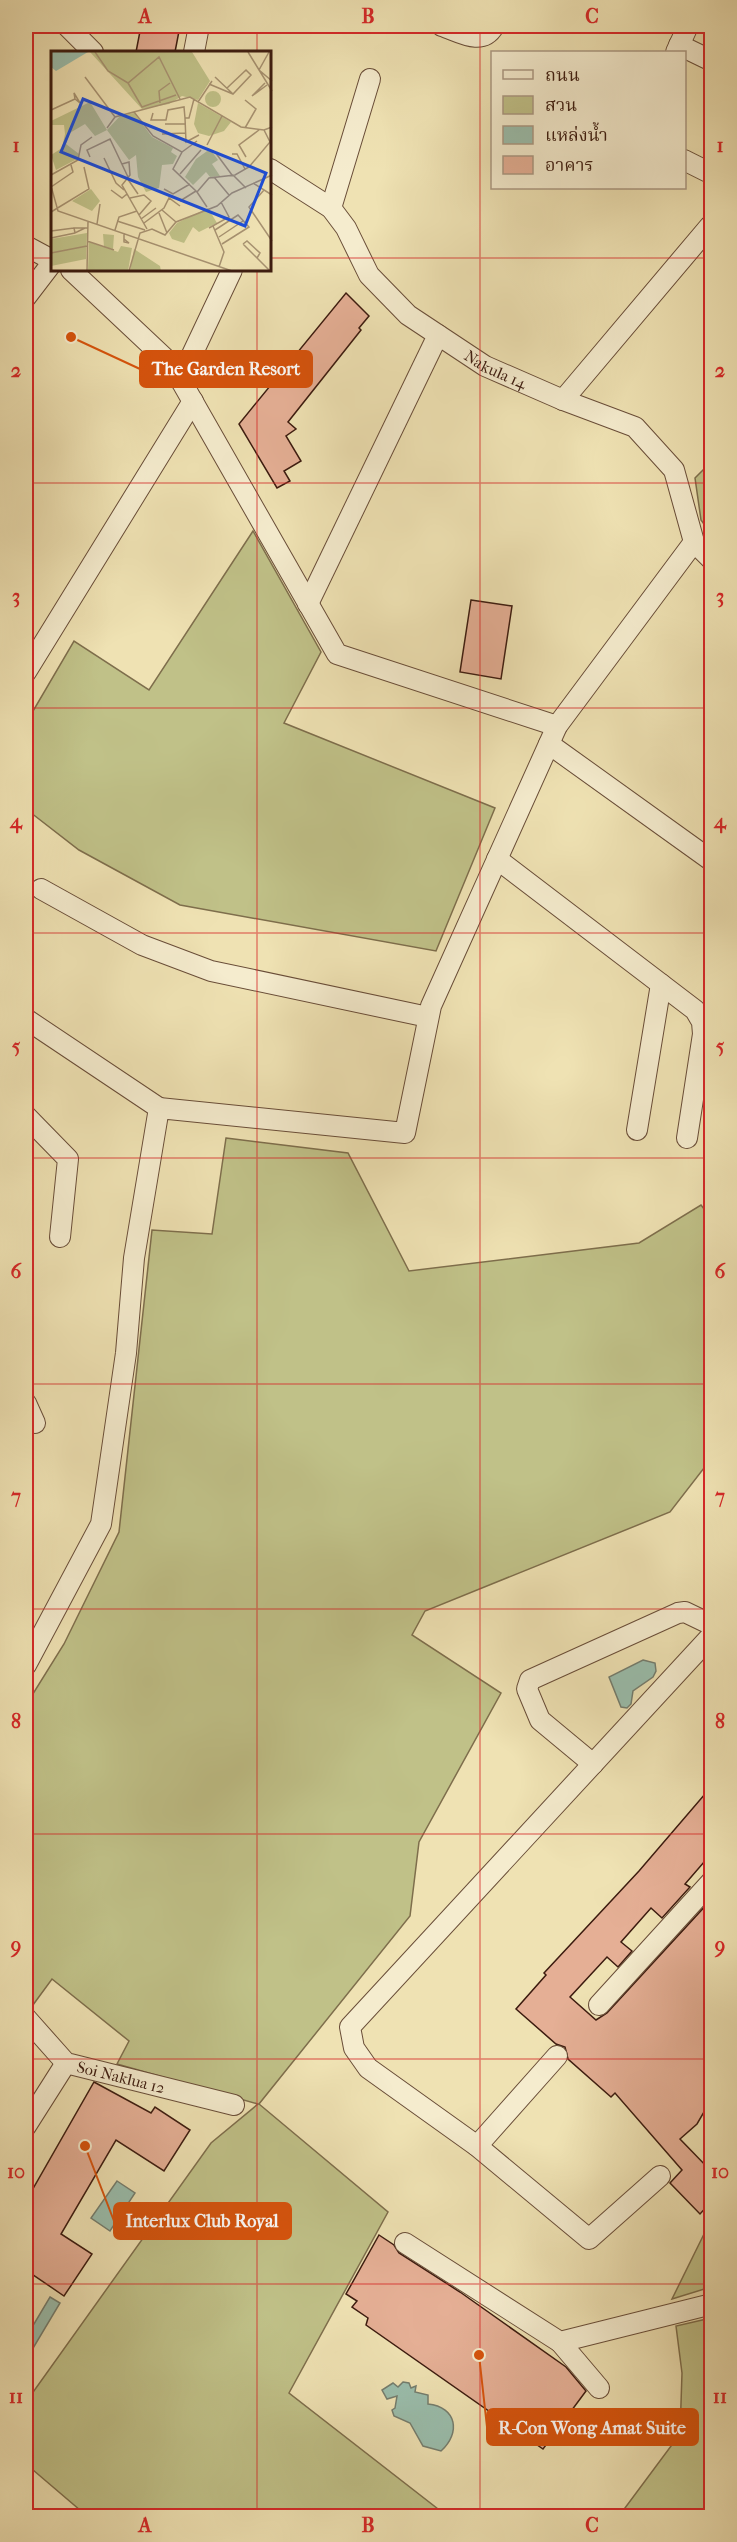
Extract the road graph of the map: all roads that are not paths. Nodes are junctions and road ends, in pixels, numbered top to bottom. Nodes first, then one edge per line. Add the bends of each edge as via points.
1 (67, 26) edge
2 (199, 26) edge
3 (442, 26) edge
4 (494, 26) edge
5 (688, 26) edge
6 (678, 49) edge
7 (92, 51) edge
8 (194, 51) edge
9 (686, 52) edge
10 (711, 61) edge
11 (369, 79) dead end
12 (686, 161) edge
13 (711, 174) edge
14 (272, 178) edge
15 (331, 208) junction
16 (711, 228) edge
17 (26, 246) edge
18 (51, 260) edge
19 (51, 262) edge
20 (73, 272) edge
21 (231, 272) edge
22 (26, 297) edge
23 (438, 335) junction
24 (180, 380) junction
25 (563, 400) junction
26 (192, 401) junction
27 (694, 542) junction
28 (711, 560) edge
29 (308, 604) junction
30 (26, 672) edge
31 (553, 735) junction
32 (497, 860) junction
33 (711, 861) edge
34 (41, 889) dead end
35 (661, 984) junction
36 (428, 1017) junction
37 (26, 1019) edge
38 (159, 1108) junction
39 (26, 1116) edge
40 (637, 1130) dead end
41 (687, 1138) dead end
42 (60, 1237) dead end
43 (26, 1403) edge
44 (35, 1423) dead end
45 (711, 1625) edge
46 (711, 1635) edge
47 (26, 1665) edge
48 (593, 1764) junction
49 (711, 1881) edge
50 (599, 2005) dead end
51 (26, 2018) edge
52 (557, 2056) dead end
53 (66, 2062) junction
54 (234, 2105) dead end
55 (26, 2126) edge
56 (477, 2146) junction
57 (660, 2175) dead end
58 (405, 2243) dead end
59 (711, 2304) edge
60 (560, 2342) junction
61 (599, 2388) dead end

1 - 7 street
2 - 8 street
3 - 4 street via 477,38
5 - 6 street
9 - 10 street
11 - 15 street
12 - 13 street
14 - 15 street, Nakula 14
15 - 23 street, Nakula 14 via 346,228 369,275 408,315
16 - 25 street
17 - 18 street
19 - 22 street
20 - 24 street via 172,365
21 - 24 street
23 - 25 street, Nakula 14 via 485,366
23 - 29 street
24 - 26 street
25 - 27 street, Nakula 14 via 634,427 651,444 674,470
26 - 29 street
26 - 30 street
27 - 28 street, Nakula 14
27 - 31 street
29 - 31 street via 338,654
31 - 32 street
31 - 33 street
32 - 35 street
32 - 36 street
34 - 36 street via 142,945 211,970
35 - 40 street
35 - 41 street via 695,1010 702,1022
36 - 38 street via 405,1133
37 - 38 street
38 - 47 street via 134,1258 126,1353 101,1524
39 - 42 street via 68,1160
43 - 44 street
45 - 48 street via 685,1612 678,1613 527,1683 540,1720
46 - 48 street
48 - 56 street via 350,2027 354,2048 368,2068
49 - 50 street
51 - 53 street, Soi Naklua 12
52 - 56 street
53 - 54 street, Soi Naklua 12
53 - 55 street
56 - 57 street via 589,2240
58 - 60 street
59 - 60 street
60 - 61 street

